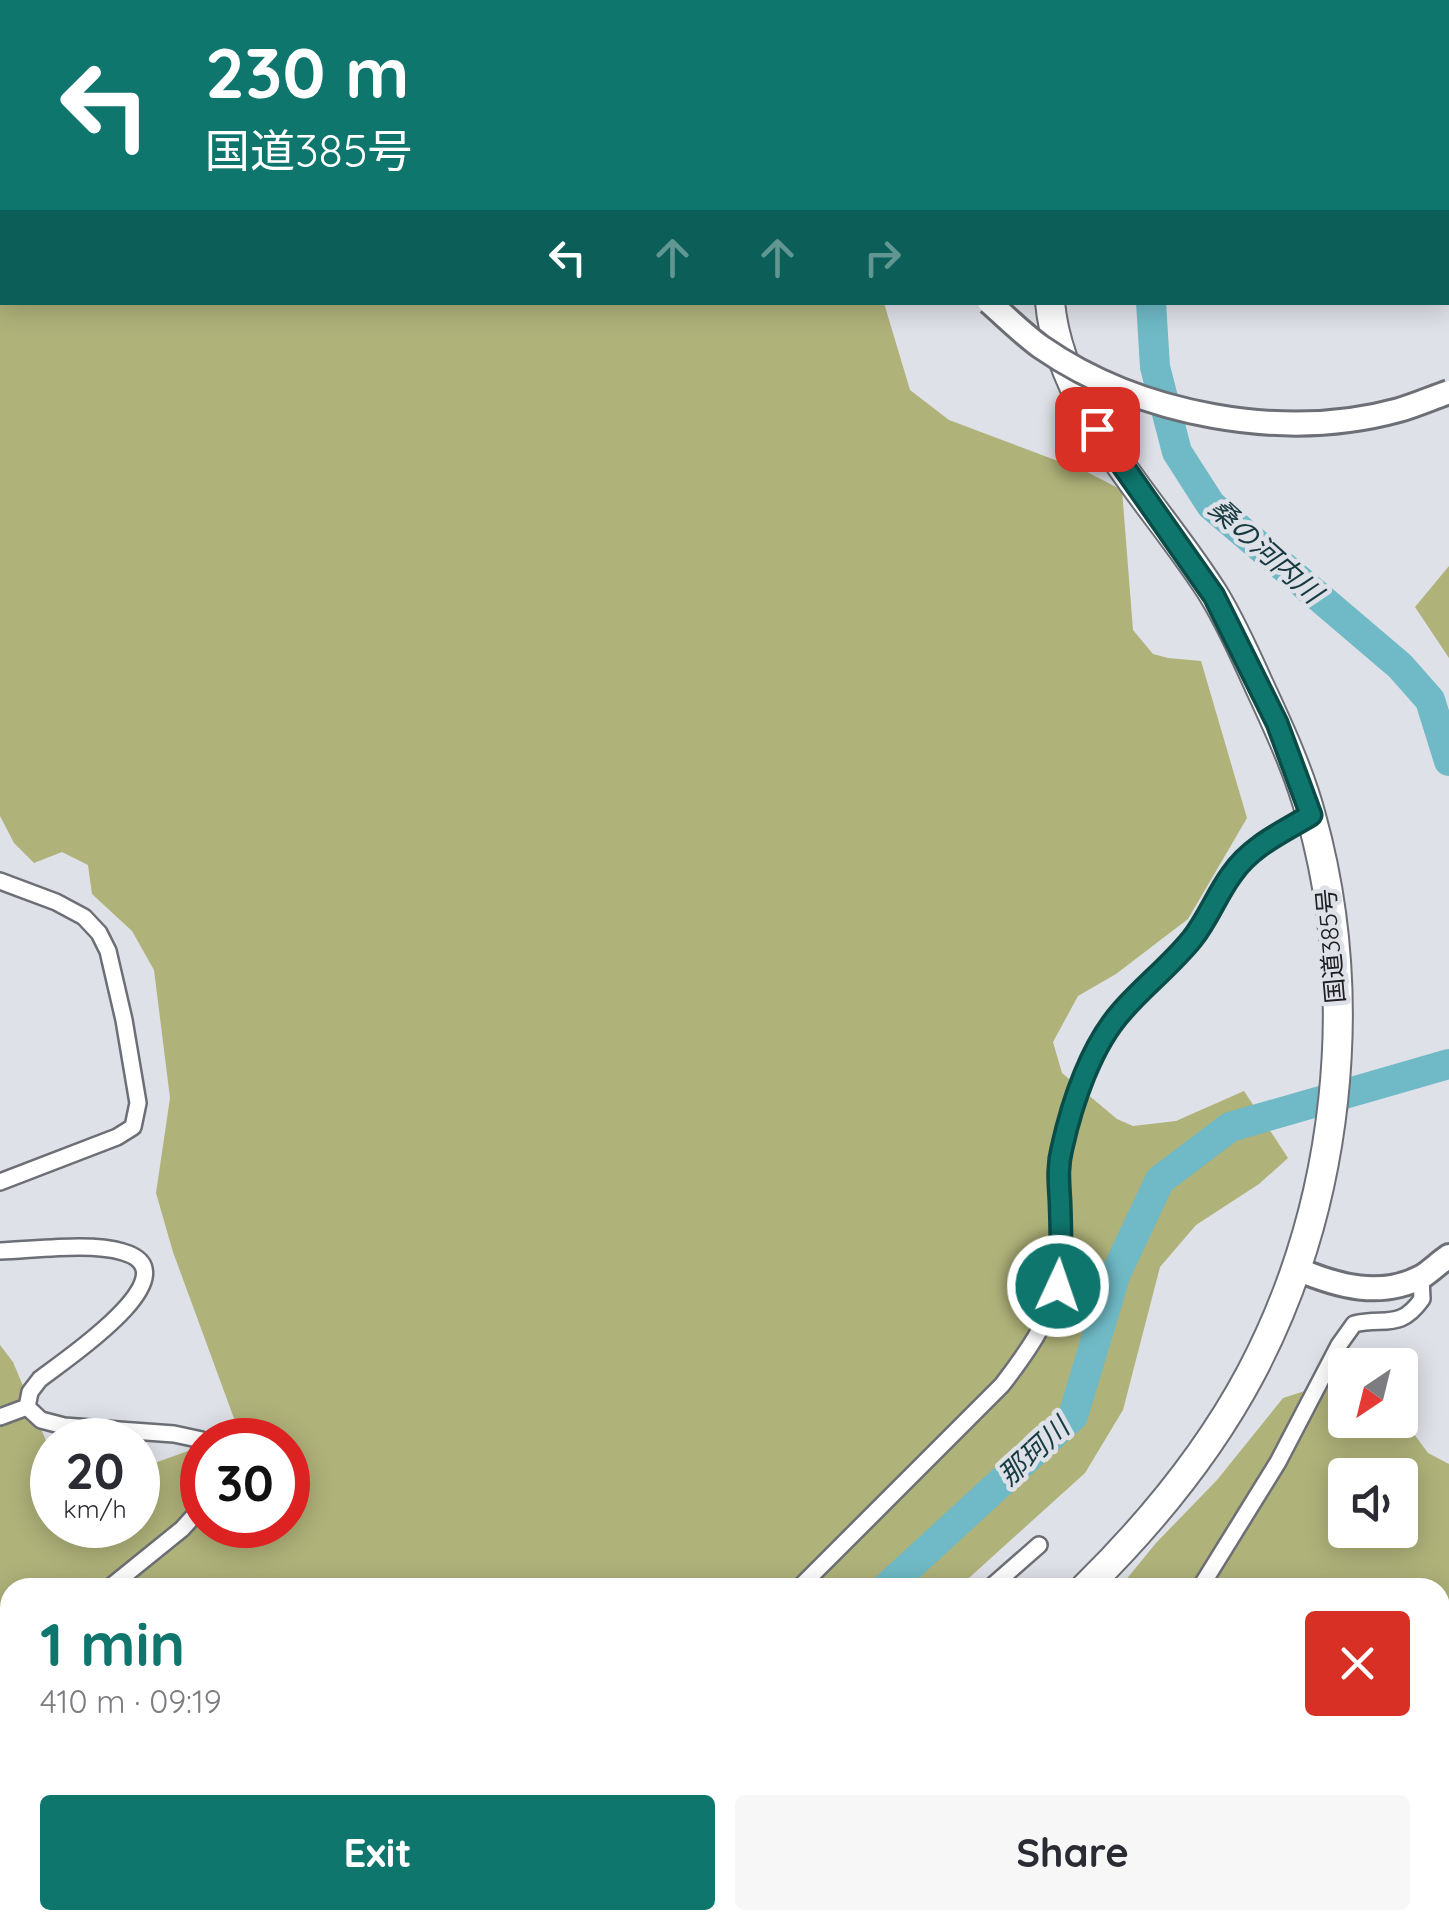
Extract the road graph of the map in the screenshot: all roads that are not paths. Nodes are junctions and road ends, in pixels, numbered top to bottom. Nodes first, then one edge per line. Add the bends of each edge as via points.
1 (992, 305) edge
2 (1050, 305) edge
3 (1449, 392) edge
4 (1311, 815) junction
5 (0, 880) edge
6 (0, 1182) edge
7 (0, 1251) edge
8 (1449, 1256) edge
9 (1297, 1269) junction
10 (1421, 1277) junction
11 (27, 1407) junction
12 (0, 1416) edge
13 (180, 1435) edge
14 (180, 1531) edge
15 (1039, 1545) dead end
16 (121, 1578) edge
17 (809, 1578) edge
18 (1001, 1578) edge
19 (1095, 1578) edge
20 (1206, 1578) edge

1 - 3 main road, bridge via 1041,347 1114,387 1213,416 1326,422 1399,410
2 - 4 highway, 国道385号 via 1052,327 1097,429 1214,596 1277,723
4 - 9 highway, 国道385号 via 1332,915 1337,1069 1325,1156
4 - 17 street via 1246,857 1195,936 1120,1012 1096,1047 1058,1173 1058,1286 1024,1356
5 - 6 street via 84,916 99,933 138,1103 132,1126 117,1137
7 - 11 street via 87,1248 122,1252 144,1266 146,1278 127,1307 40,1378
8 - 10 main road
9 - 10 main road via 1361,1288
9 - 19 highway, 国道385号 via 1251,1372 1202,1452
10 - 20 street via 1422,1300 1413,1312 1395,1322 1354,1324 1339,1345
11 - 12 street
11 - 13 street via 41,1420 64,1426
14 - 16 street
15 - 18 street

